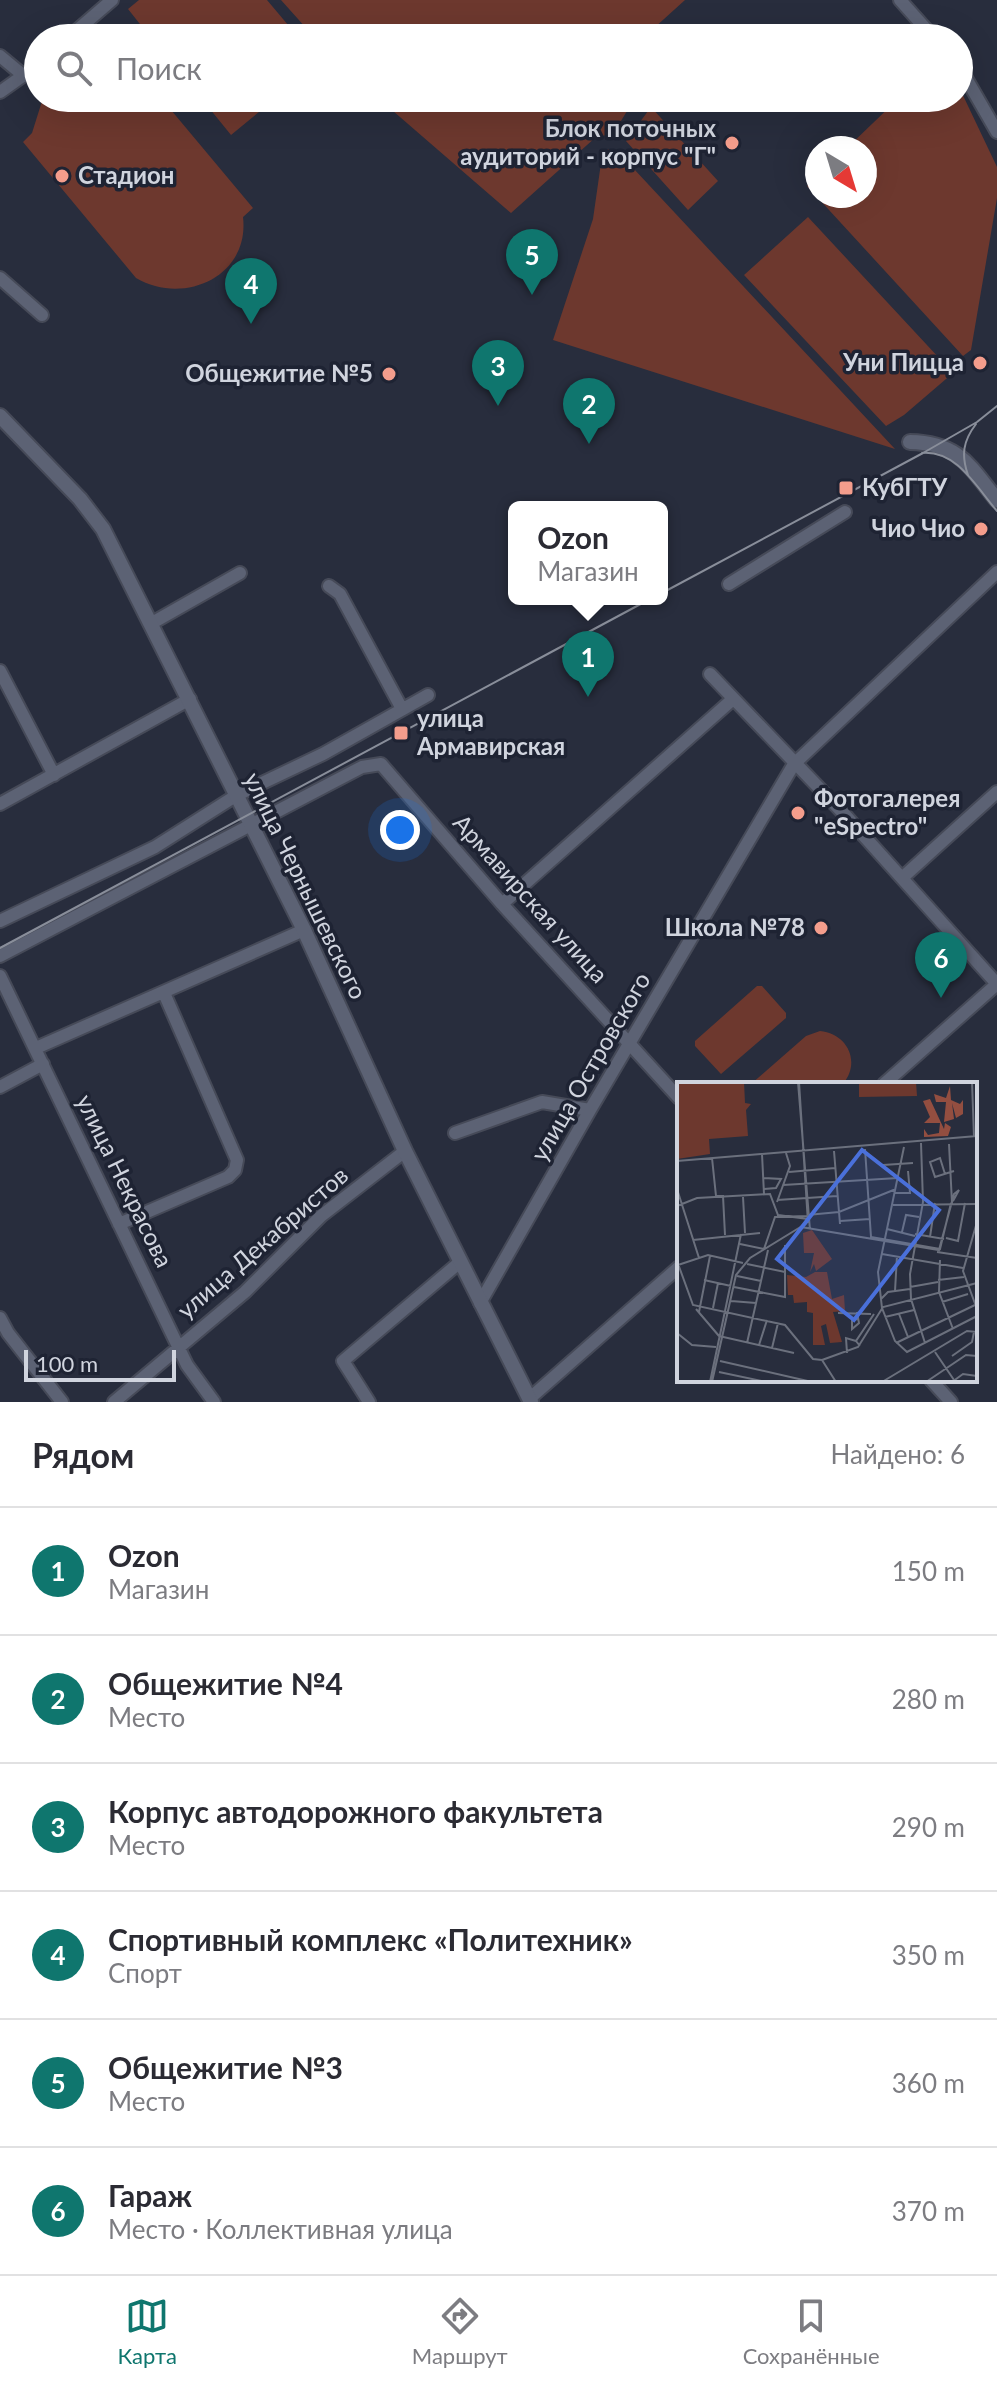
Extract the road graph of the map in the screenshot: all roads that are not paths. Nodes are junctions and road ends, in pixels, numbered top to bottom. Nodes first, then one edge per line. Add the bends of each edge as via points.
1 (112, 0) edge
2 (900, 0) edge
3 (84, 24) edge
4 (921, 24) edge
5 (0, 56) edge
6 (24, 76) joint
7 (973, 90) edge
8 (0, 92) edge
9 (997, 132) edge
10 (0, 278) edge
11 (42, 315) dead end
12 (0, 416) edge
13 (910, 442) dead end
14 (997, 500) edge
15 (845, 512) dead end
16 (997, 572) edge
17 (240, 573) dead end
18 (729, 584) dead end
19 (329, 586) dead end
20 (152, 623) junction
21 (0, 671) edge
22 (710, 674) dead end
23 (428, 695) dead end
24 (190, 699) junction
25 (733, 699) junction
26 (402, 709) junction
27 (794, 764) junction
28 (54, 775) junction
29 (997, 792) edge
30 (237, 795) junction
31 (0, 804) edge
32 (251, 823) junction
33 (902, 878) junction
34 (502, 904) junction
35 (0, 921) edge
36 (304, 930) junction
37 (0, 956) edge
38 (0, 976) edge
39 (997, 984) edge
40 (164, 993) junction
41 (631, 1044) junction
42 (36, 1048) junction
43 (43, 1064) junction
44 (886, 1082) edge
45 (0, 1087) edge
46 (677, 1096) edge
47 (590, 1110) junction
48 (455, 1133) dead end
49 (405, 1151) junction
50 (119, 1224) junction
51 (460, 1262) junction
52 (677, 1269) edge
53 (480, 1303) junction
54 (0, 1318) edge
55 (179, 1346) junction
56 (933, 1382) edge
57 (530, 1400) edge
58 (62, 1402) edge
59 (114, 1402) edge
60 (214, 1402) edge
61 (369, 1402) edge
62 (951, 1402) edge

1 - 3 street
2 - 4 street
5 - 6 street
6 - 8 street
7 - 9 street
10 - 11 street
12 - 20 street, улица Чернышевского via 103,529
13 - 14 street via 955,453
15 - 18 street
16 - 27 street, улица Островского
17 - 20 street
19 - 26 street via 340,594
20 - 24 street, улица Чернышевского
21 - 28 street
22 - 25 street
23 - 26 street
24 - 28 street
24 - 30 street, улица Чернышевского
25 - 27 street
25 - 34 street
26 - 30 street
27 - 33 street
27 - 41 street, улица Островского
28 - 31 street
29 - 33 street
30 - 32 street, улица Чернышевского
30 - 35 street via 155,847
32 - 34 street, Армавирская улица via 362,767 381,764
32 - 36 street, улица Чернышевского
32 - 37 street
33 - 39 street
34 - 41 street, Армавирская улица
36 - 40 street
36 - 49 street, улица Чернышевского
38 - 42 street, улица Некрасова
39 - 44 street
40 - 42 street
40 - 50 street via 237,1160 228,1177
41 - 46 street, Армавирская улица
41 - 47 street, улица Островского
42 - 43 street, улица Некрасова
43 - 45 street
43 - 50 street, улица Некрасова
47 - 48 street via 542,1102
47 - 53 street, улица Островского
49 - 51 street, улица Чернышевского
49 - 55 street, улица Декабристов via 321,1216 245,1292
50 - 55 street, улица Некрасова
51 - 53 street, улица Чернышевского
51 - 61 street via 343,1361
52 - 57 street
53 - 57 street, улица Чернышевского
54 - 58 street
55 - 59 street, улица Декабристов
55 - 60 street, улица Некрасова
56 - 62 street

